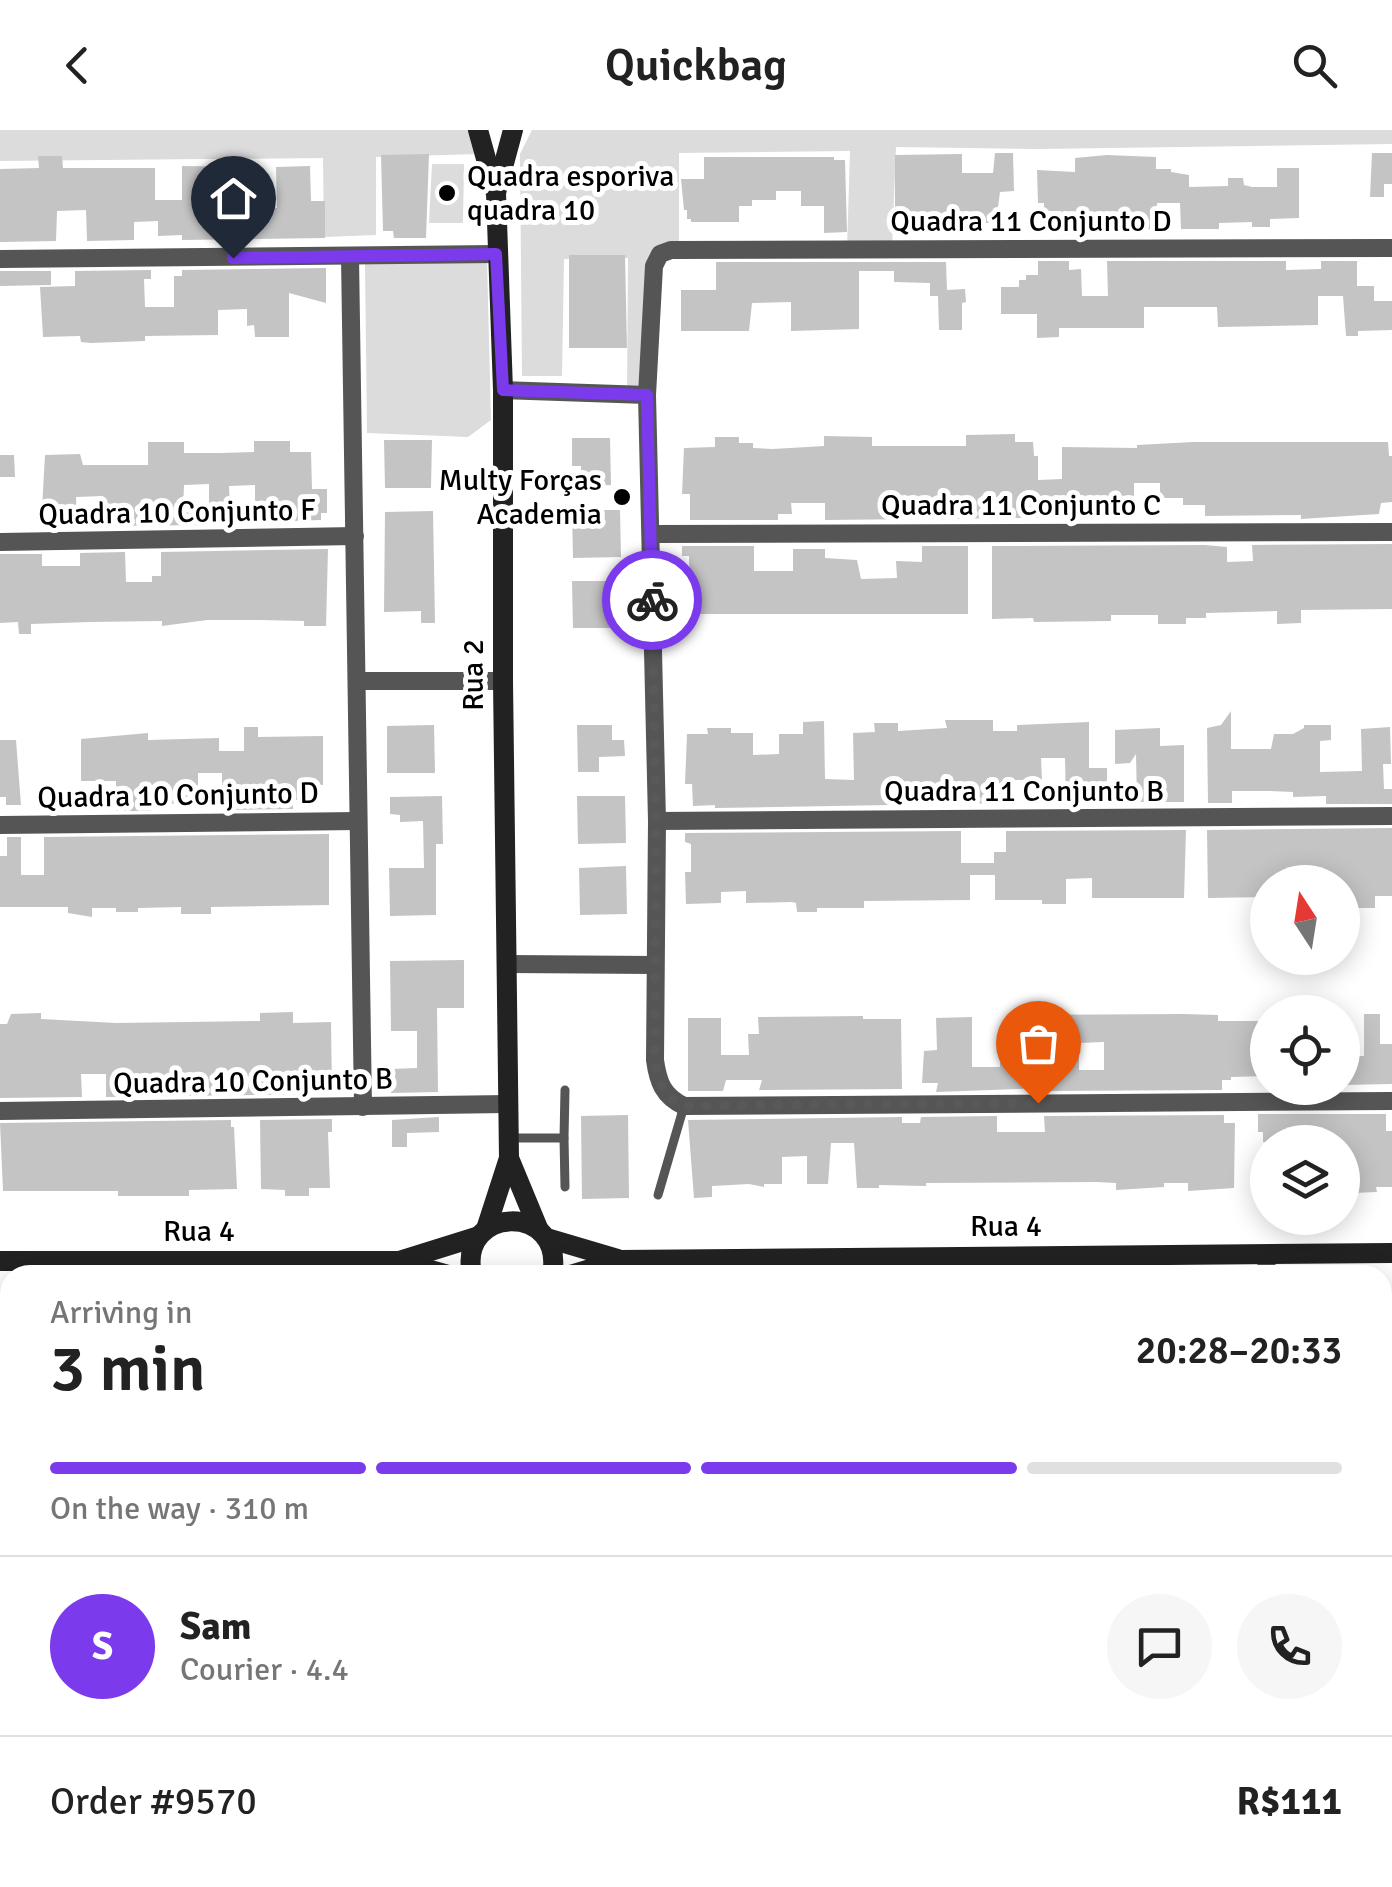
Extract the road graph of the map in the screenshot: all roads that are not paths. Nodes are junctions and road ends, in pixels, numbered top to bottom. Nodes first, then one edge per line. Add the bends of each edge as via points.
1 (481, 130) edge
2 (505, 130) edge
3 (513, 130) edge
4 (496, 193) junction
5 (1392, 248) edge
6 (496, 254) junction
7 (350, 257) junction
8 (0, 259) edge
9 (503, 390) junction
10 (647, 395) junction
11 (1392, 532) edge
12 (651, 534) junction
13 (356, 536) junction
14 (0, 542) edge
15 (359, 681) junction
16 (503, 681) junction
17 (1392, 816) edge
18 (357, 821) junction
19 (656, 821) junction
20 (0, 825) edge
21 (506, 964) junction
22 (655, 965) junction
23 (565, 1090) dead end
24 (1392, 1101) edge
25 (507, 1104) junction
26 (684, 1106) junction
27 (363, 1107) junction
28 (0, 1111) edge
29 (564, 1138) junction
30 (508, 1148) junction
31 (565, 1187) dead end
32 (658, 1194) dead end
33 (483, 1232) junction
34 (542, 1233) junction
35 (1392, 1253) edge
36 (620, 1260) junction
37 (0, 1261) edge
38 (398, 1261) junction
39 (412, 1265) edge
40 (471, 1265) edge
41 (552, 1265) edge
42 (603, 1265) edge
43 (1266, 1265) edge

1 - 2 street
1 - 4 street, Rua 2
3 - 4 street, Rua 2
4 - 6 street, Rua 2
5 - 10 street, Quadra 11 Conjunto D via 671,250 654,266
6 - 7 street
6 - 9 street, Rua 2
7 - 8 street
7 - 13 street
9 - 10 street
9 - 16 street, Rua 2
10 - 12 street
11 - 12 street, Quadra 11 Conjunto C
12 - 19 street
13 - 14 street, Quadra 10 Conjunto F
13 - 15 street
15 - 16 street
15 - 18 street
16 - 21 street, Rua 2
17 - 19 street, Quadra 11 Conjunto B
18 - 20 street, Quadra 10 Conjunto D
18 - 27 street
19 - 22 street
21 - 22 street
21 - 25 street, Rua 2
22 - 26 street via 658,1080
23 - 29 lane
24 - 26 street
25 - 27 street, Quadra 10 Conjunto B
25 - 30 street, Rua 2
26 - 32 lane
27 - 28 street, Quadra 10 Conjunto B
29 - 30 lane
29 - 31 lane
30 - 33 street
30 - 34 street
33 - 34 street via 512,1220
33 - 38 street
33 - 40 street
34 - 36 street
34 - 41 street via 553,1250
35 - 43 street, Rua 4
36 - 42 street
36 - 43 street, Rua 4
37 - 38 street, Rua 4
38 - 39 street

